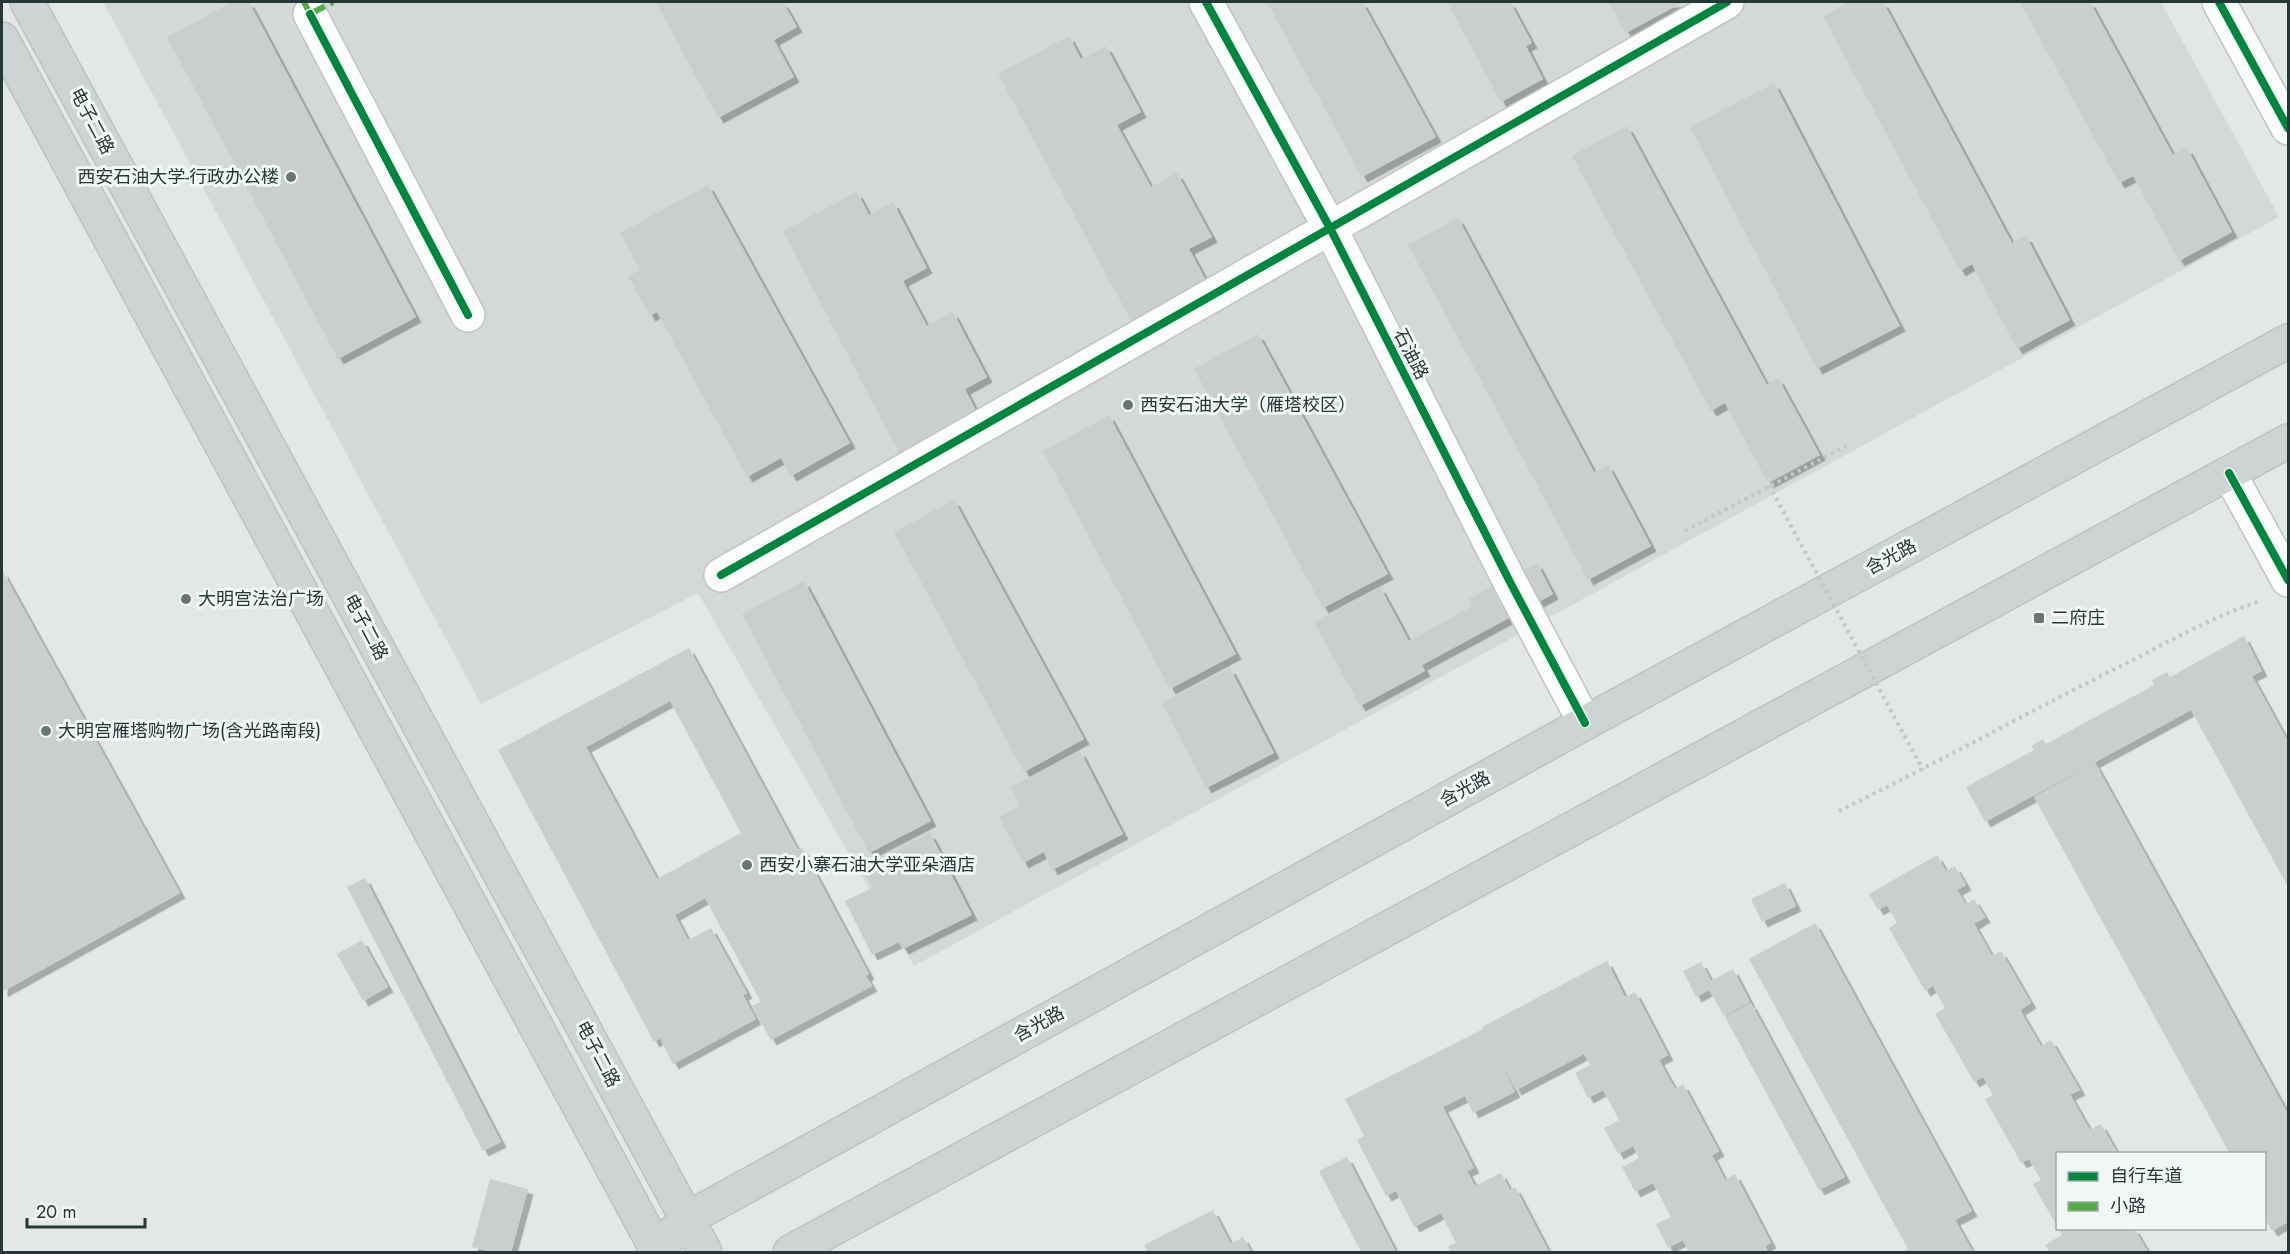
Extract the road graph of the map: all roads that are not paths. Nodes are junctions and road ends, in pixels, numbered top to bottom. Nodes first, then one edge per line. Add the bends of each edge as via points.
1 (27, 2) edge
2 (1206, 2) edge
3 (1727, 2) edge
4 (2219, 2) edge
5 (316, 6) edge
6 (2, 39) edge
7 (2289, 128) edge
8 (1330, 228) junction
9 (468, 315) dead end
10 (2289, 341) edge
11 (2289, 441) edge
12 (2229, 473) junction
13 (721, 575) dead end
14 (2279, 589) edge
15 (1585, 723) junction
16 (687, 1219) junction
17 (655, 1252) edge
18 (705, 1252) edge
19 (789, 1252) edge

1 - 16 main road, 电子二路
2 - 8 street, 石油路
3 - 8 street
4 - 7 street
5 - 9 street
6 - 17 main road
8 - 13 street
8 - 15 street, 石油路
10 - 15 main road, 含光路
11 - 12 main road
12 - 14 street
12 - 19 main road
15 - 16 main road, 含光路
16 - 17 main road, 含光路
16 - 18 main road, 电子二路

